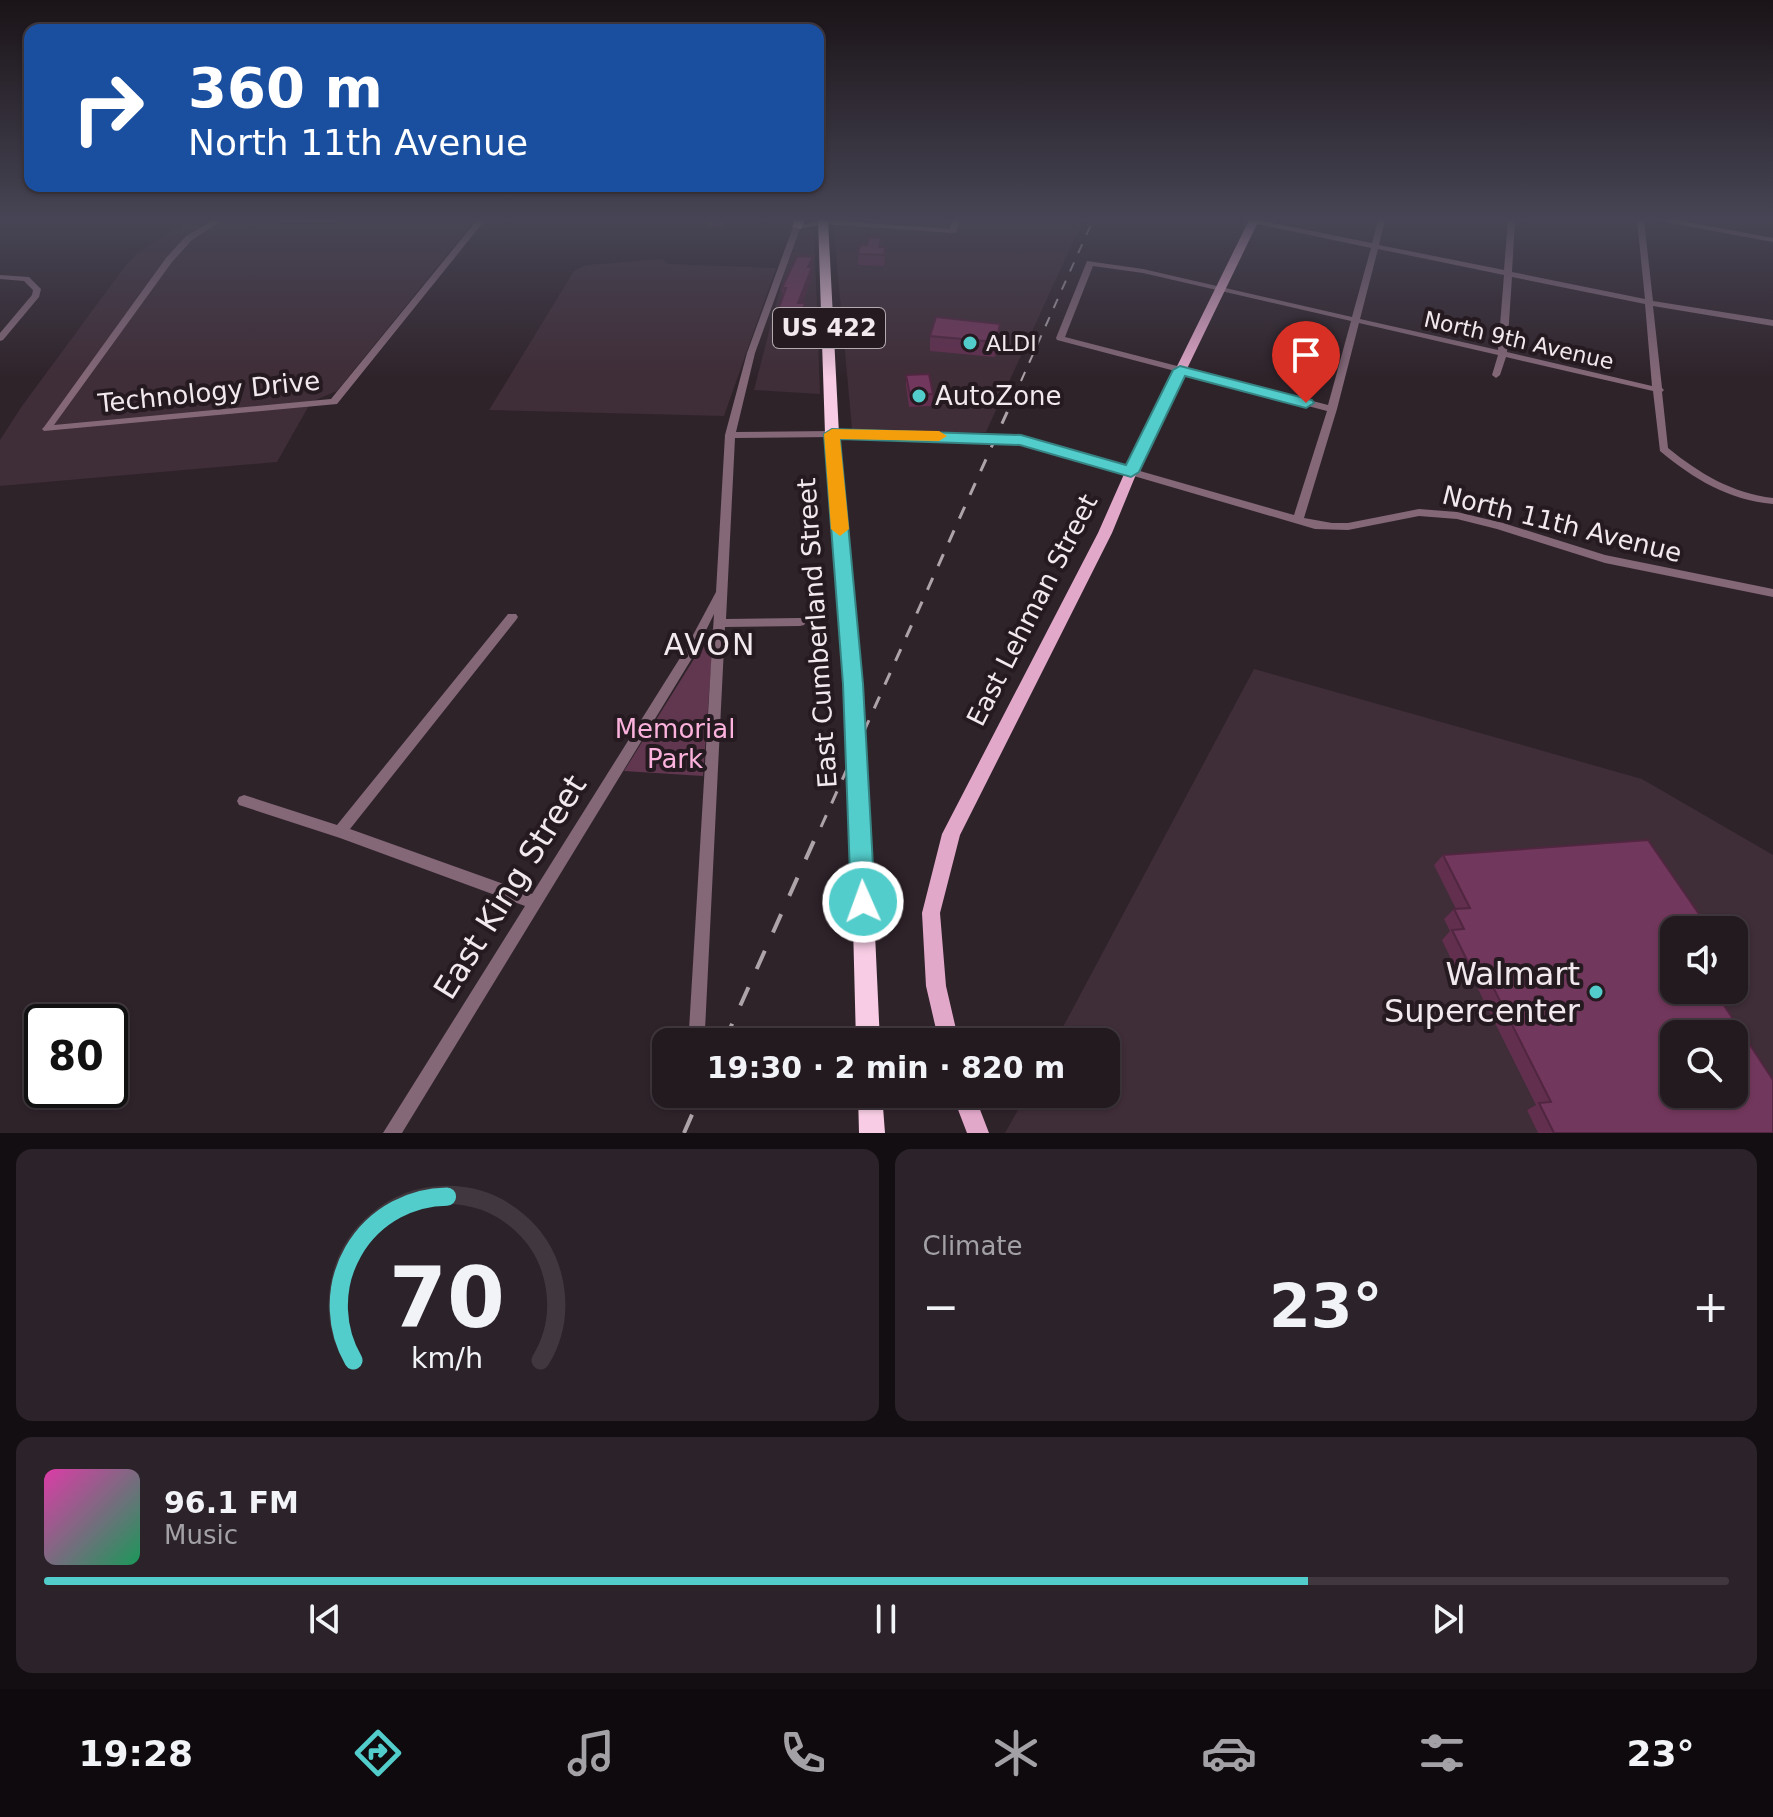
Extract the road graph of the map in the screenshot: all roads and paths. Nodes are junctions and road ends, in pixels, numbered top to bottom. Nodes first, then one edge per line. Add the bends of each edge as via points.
1 (1507, 272) edge
2 (160, 273) edge
3 (438, 273) edge
4 (780, 273) edge
5 (825, 273) edge
6 (1086, 273) edge
7 (1139, 273) edge
8 (1227, 273) edge
9 (1368, 273) edge
10 (1511, 273) edge
11 (1647, 273) edge
12 (0, 277) edge
13 (1219, 289) junction
14 (1651, 303) junction
15 (1356, 321) junction
16 (1773, 323) edge
17 (0, 338) edge
18 (1502, 355) junction
19 (1180, 370) junction
20 (1496, 375) dead end
21 (1659, 390) junction
22 (1332, 409) junction
23 (832, 434) junction
24 (730, 435) junction
25 (1131, 472) junction
26 (1768, 501) edge
27 (1298, 521) junction
28 (721, 587) junction
29 (1773, 593) edge
30 (512, 617) dead end
31 (800, 622) dead end
32 (720, 623) junction
33 (244, 801) dead end
34 (340, 832) junction
35 (534, 902) junction
36 (697, 1028) edge
37 (867, 1028) edge
38 (946, 1028) edge
39 (871, 1108) edge
40 (968, 1108) edge
41 (392, 1133) edge
42 (872, 1133) edge
43 (978, 1133) edge

1 - 18 street
2 - 3 street, Technology Drive via 47,429 334,402
4 - 24 street via 751,353
5 - 23 highway, East Cumberland Street / US 422
6 - 19 street, North 9th Avenue via 1060,338
7 - 13 street, North 9th Avenue
8 - 13 main road, East Lehman Street
9 - 15 street
10 - 14 street
11 - 14 street
12 - 17 street via 26,279 37,289
13 - 15 street, North 9th Avenue
13 - 19 main road, East Lehman Street
14 - 16 street
14 - 21 street
15 - 18 street, North 9th Avenue
15 - 22 street
18 - 20 street
18 - 21 street, North 9th Avenue
19 - 22 street
19 - 25 main road, East Lehman Street
21 - 26 street via 1663,449 1715,487
22 - 27 street
23 - 24 street, North 11th Avenue
23 - 25 street, North 11th Avenue via 1021,440
23 - 37 highway, East Cumberland Street / US 422, bridge via 853,684
24 - 28 street
25 - 27 street, North 11th Avenue
25 - 38 main road, East Lehman Street via 951,834 931,913 936,986
27 - 29 street, North 11th Avenue via 1333,529 1432,512 1605,559
28 - 32 street
28 - 35 street, East King Street via 690,652
30 - 34 street
31 - 32 street
32 - 36 street
33 - 34 street
34 - 35 street
35 - 41 street, East King Street
39 - 42 highway
40 - 43 main road

